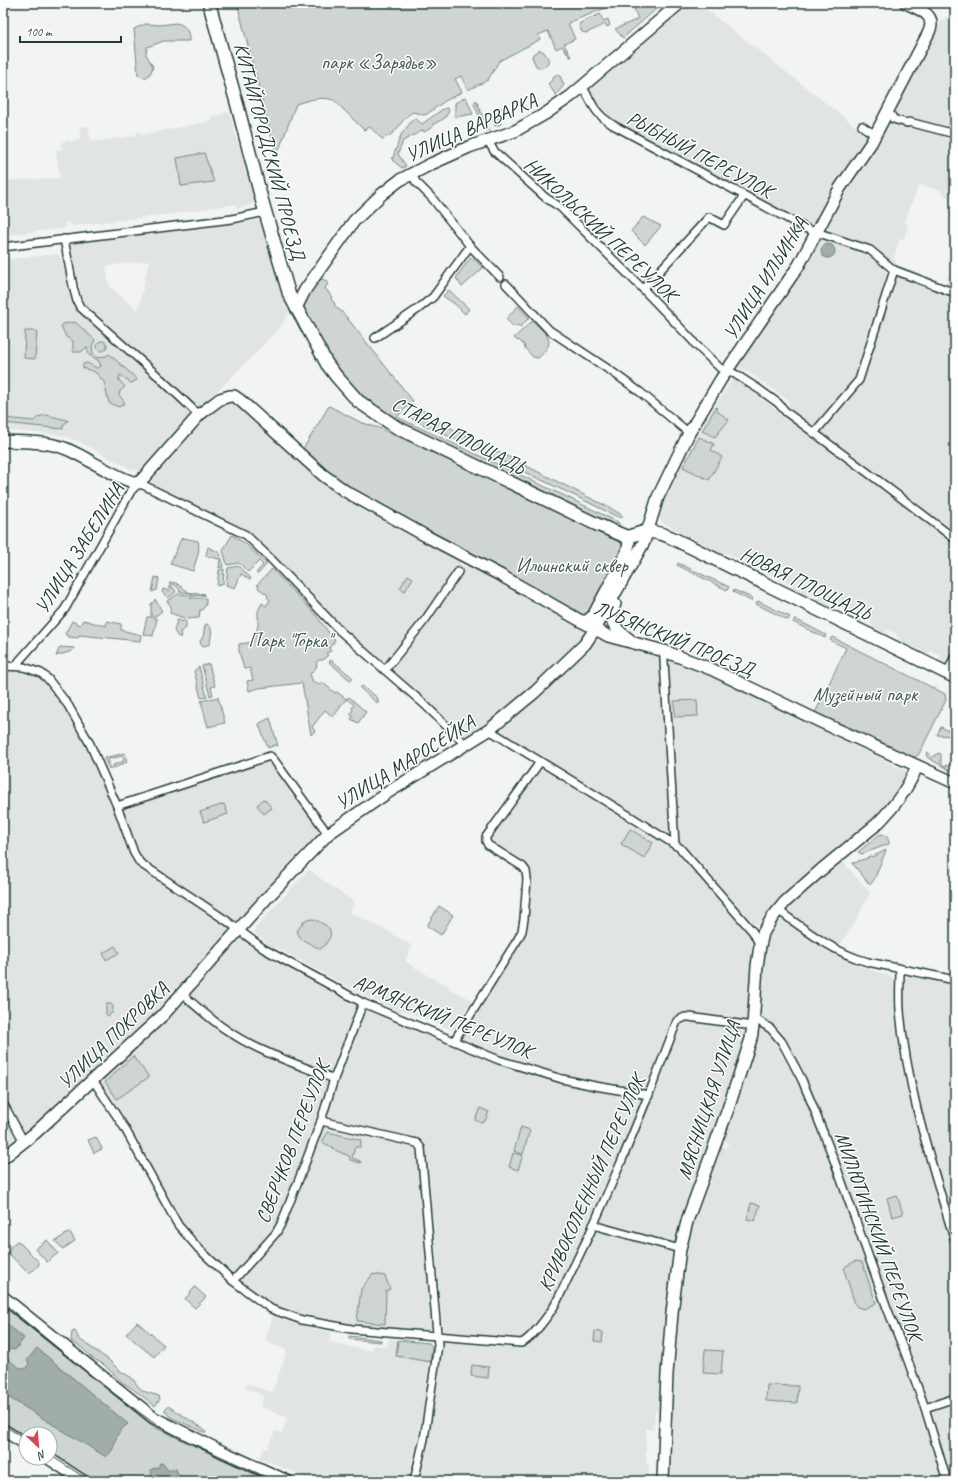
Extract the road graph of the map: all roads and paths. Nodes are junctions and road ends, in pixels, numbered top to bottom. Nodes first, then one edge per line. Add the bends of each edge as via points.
1 (210, 3) edge
2 (680, 3) edge
3 (906, 3) edge
4 (582, 87) junction
5 (889, 116) junction
6 (862, 126) dead end
7 (955, 134) edge
8 (875, 135) junction
9 (488, 141) junction
10 (411, 173) junction
11 (744, 196) junction
12 (265, 212) junction
13 (817, 232) junction
14 (64, 239) junction
15 (470, 246) junction
16 (3, 247) edge
17 (894, 270) junction
18 (500, 277) dead end
19 (506, 284) dead end
20 (643, 289) junction
21 (955, 293) edge
22 (296, 308) junction
23 (375, 338) dead end
24 (727, 370) junction
25 (199, 415) junction
26 (689, 433) junction
27 (814, 433) junction
28 (3, 441) edge
29 (139, 483) junction
30 (647, 531) junction
31 (626, 537) junction
32 (955, 540) edge
33 (458, 572) tunnel mouth
34 (626, 576) junction
35 (581, 622) junction
36 (596, 629) junction
37 (642, 646) junction
38 (664, 651) junction
39 (955, 656) edge
40 (3, 666) edge
41 (16, 666) junction
42 (386, 670) junction
43 (951, 675) edge
44 (488, 730) junction
45 (466, 745) junction
46 (540, 762) junction
47 (917, 766) junction
48 (955, 783) edge
49 (117, 806) junction
50 (328, 834) junction
51 (675, 845) junction
52 (778, 910) junction
53 (239, 930) junction
54 (760, 946) junction
55 (900, 969) junction
56 (955, 980) edge
57 (182, 994) junction
58 (363, 1003) junction
59 (754, 1022) junction
60 (454, 1041) junction
61 (334, 1079) junction
62 (93, 1080) junction
63 (649, 1095) junction
64 (3, 1103) edge
65 (321, 1121) junction
66 (24, 1142) junction
67 (3, 1158) edge
68 (593, 1225) junction
69 (955, 1242) edge
70 (680, 1249) junction
71 (233, 1281) junction
72 (3, 1297) edge
73 (438, 1336) junction
74 (955, 1398) edge
75 (925, 1408) junction
76 (3, 1430) edge
77 (18, 1439) edge
78 (58, 1464) edge
79 (84, 1481) edge
80 (287, 1481) edge
81 (414, 1481) edge
82 (663, 1481) edge
83 (947, 1481) edge

1 - 12 main road, КИТАЙГОРОДСКИЙ ПРОЕЗД
2 - 4 main road, УЛИЦА ВАРВАРКА
3 - 5 main road, УЛИЦА ИЛЬИНКА via 926,13 931,26
4 - 9 main road, УЛИЦА ВАРВАРКА via 546,114 515,131
4 - 11 street, РЫБНЫЙ ПЕРЕУЛОК via 604,119
5 - 7 street via 894,115 908,119 909,122
5 - 8 main road, УЛИЦА ИЛЬИНКА
6 - 8 street
8 - 13 main road, УЛИЦА ИЛЬИНКА via 840,188
9 - 10 main road, УЛИЦА ВАРВАРКА
9 - 20 street, НИКОЛЬСКИЙ ПЕРЕУЛОК via 494,151 546,198 560,207
10 - 15 street
10 - 22 main road, УЛИЦА ВАРВАРКА via 382,194 354,221 305,290
11 - 13 street, РЫБНЫЙ ПЕРЕУЛОК
11 - 20 street via 724,225 709,217
12 - 14 street via 232,219
12 - 22 main road, КИТАЙГОРОДСКИЙ ПРОЕЗД via 289,294
13 - 17 street, РЫБНЫЙ ПЕРЕУЛОК via 870,250
13 - 24 main road, УЛИЦА ИЛЬИНКА via 799,265
14 - 16 street
14 - 25 street via 80,306
15 - 18 street
15 - 23 street via 433,297
17 - 21 street, РЫБНЫЙ ПЕРЕУЛОК
17 - 27 street via 859,380
19 - 26 street via 549,330 640,392
20 - 24 street, НИКОЛЬСКИЙ ПЕРЕУЛОК via 720,368
22 - 31 main road, СТАРАЯ ПЛОЩАДЬ via 327,364 347,390 396,427
24 - 26 main road, УЛИЦА ИЛЬИНКА
24 - 27 street, НИКОЛЬСКИЙ ПЕРЕУЛОК via 778,403
25 - 29 main road
25 - 35 main road, ЛУБЯНСКИЙ ПРОЕЗД via 217,401 230,396 238,398 323,475 345,491 465,561 502,576
26 - 30 main road, УЛИЦА ИЛЬИНКА via 658,497
27 - 32 street, НИКОЛЬСКИЙ ПЕРЕУЛОК
28 - 29 main road via 57,445 127,480
29 - 41 street, УЛИЦА ЗАБЕЛИНА via 131,491 65,609
29 - 42 street via 246,535 340,631
30 - 31 main road
30 - 34 main road, УЛИЦА ИЛЬИНКА
30 - 43 main road, НОВАЯ ПЛОЩАДЬ via 670,537
31 - 35 main road via 629,543 628,552 593,616
33 - 42 street via 426,620
34 - 36 main road, УЛИЦА МАРОСЕЙКА
34 - 37 main road via 621,593 611,611 611,618 619,632
35 - 36 main road, ЛУБЯНСКИЙ ПРОЕЗД
36 - 37 main road, ЛУБЯНСКИЙ ПРОЕЗД via 608,636
36 - 44 main road, УЛИЦА МАРОСЕЙКА via 585,644 557,671 516,709
37 - 38 main road, ЛУБЯНСКИЙ ПРОЕЗД
38 - 47 main road, ЛУБЯНСКИЙ ПРОЕЗД via 740,682
38 - 51 street
39 - 43 street
40 - 41 street, АРМЯНСКИЙ ПЕРЕУЛОК
41 - 49 street, АРМЯНСКИЙ ПЕРЕУЛОК via 45,676 68,705 90,744
42 - 45 street
44 - 45 main road, УЛИЦА МАРОСЕЙКА
44 - 46 street
45 - 50 main road, УЛИЦА МАРОСЕЙКА via 387,793
46 - 51 street
46 - 60 street via 486,837 488,845 526,871 528,879 522,931
47 - 48 main road, ЛУБЯНСКИЙ ПРОЕЗД
47 - 52 main road, МЯСНИЦКАЯ УЛИЦА via 902,795 877,824
49 - 50 street via 268,756 272,757
49 - 53 street, АРМЯНСКИЙ ПЕРЕУЛОК via 140,863
50 - 53 main road, УЛИЦА МАРОСЕЙКА
51 - 54 street via 754,932
52 - 54 main road, МЯСНИЦКАЯ УЛИЦА via 766,926
52 - 55 street via 830,945 857,959
53 - 57 main road, УЛИЦА ПОКРОВКА
53 - 58 street, АРМЯНСКИЙ ПЕРЕУЛОК via 268,951
54 - 59 main road, МЯСНИЦКАЯ УЛИЦА
55 - 56 street
55 - 69 street via 900,1009 910,1076 925,1142
57 - 61 street via 217,1024 237,1036 261,1049
57 - 62 main road, УЛИЦА ПОКРОВКА via 157,1021
58 - 60 street, АРМЯНСКИЙ ПЕРЕУЛОК
58 - 61 street, СВЕРЧКОВ ПЕРЕУЛОК
59 - 63 street, КРИВОКОЛЕННЫЙ ПЕРЕУЛОК via 681,1018 677,1021
59 - 70 main road, МЯСНИЦКАЯ УЛИЦА via 751,1039 688,1218
59 - 75 street, МИЛЮТИНСКИЙ ПЕРЕУЛОК via 775,1032 802,1080
60 - 63 street, АРМЯНСКИЙ ПЕРЕУЛОК via 499,1060 562,1079
61 - 65 street, СВЕРЧКОВ ПЕРЕУЛОК
62 - 66 main road, УЛИЦА ПОКРОВКА
62 - 71 street via 124,1127 175,1221 198,1248
63 - 68 street, КРИВОКОЛЕННЫЙ ПЕРЕУЛОК
64 - 66 street
65 - 71 street, СВЕРЧКОВ ПЕРЕУЛОК via 277,1232
65 - 73 street via 417,1143 421,1147
66 - 67 main road, УЛИЦА ПОКРОВКА
68 - 70 street
68 - 73 street, КРИВОКОЛЕННЫЙ ПЕРЕУЛОК via 551,1312 525,1342
70 - 82 main road, МЯСНИЦКАЯ УЛИЦА via 667,1374
71 - 73 street via 271,1309 302,1320 352,1329
72 - 80 main road via 154,1418
73 - 81 street via 424,1439
74 - 75 street
75 - 83 street, МИЛЮТИНСКИЙ ПЕРЕУЛОК
76 - 77 main road
78 - 79 main road

